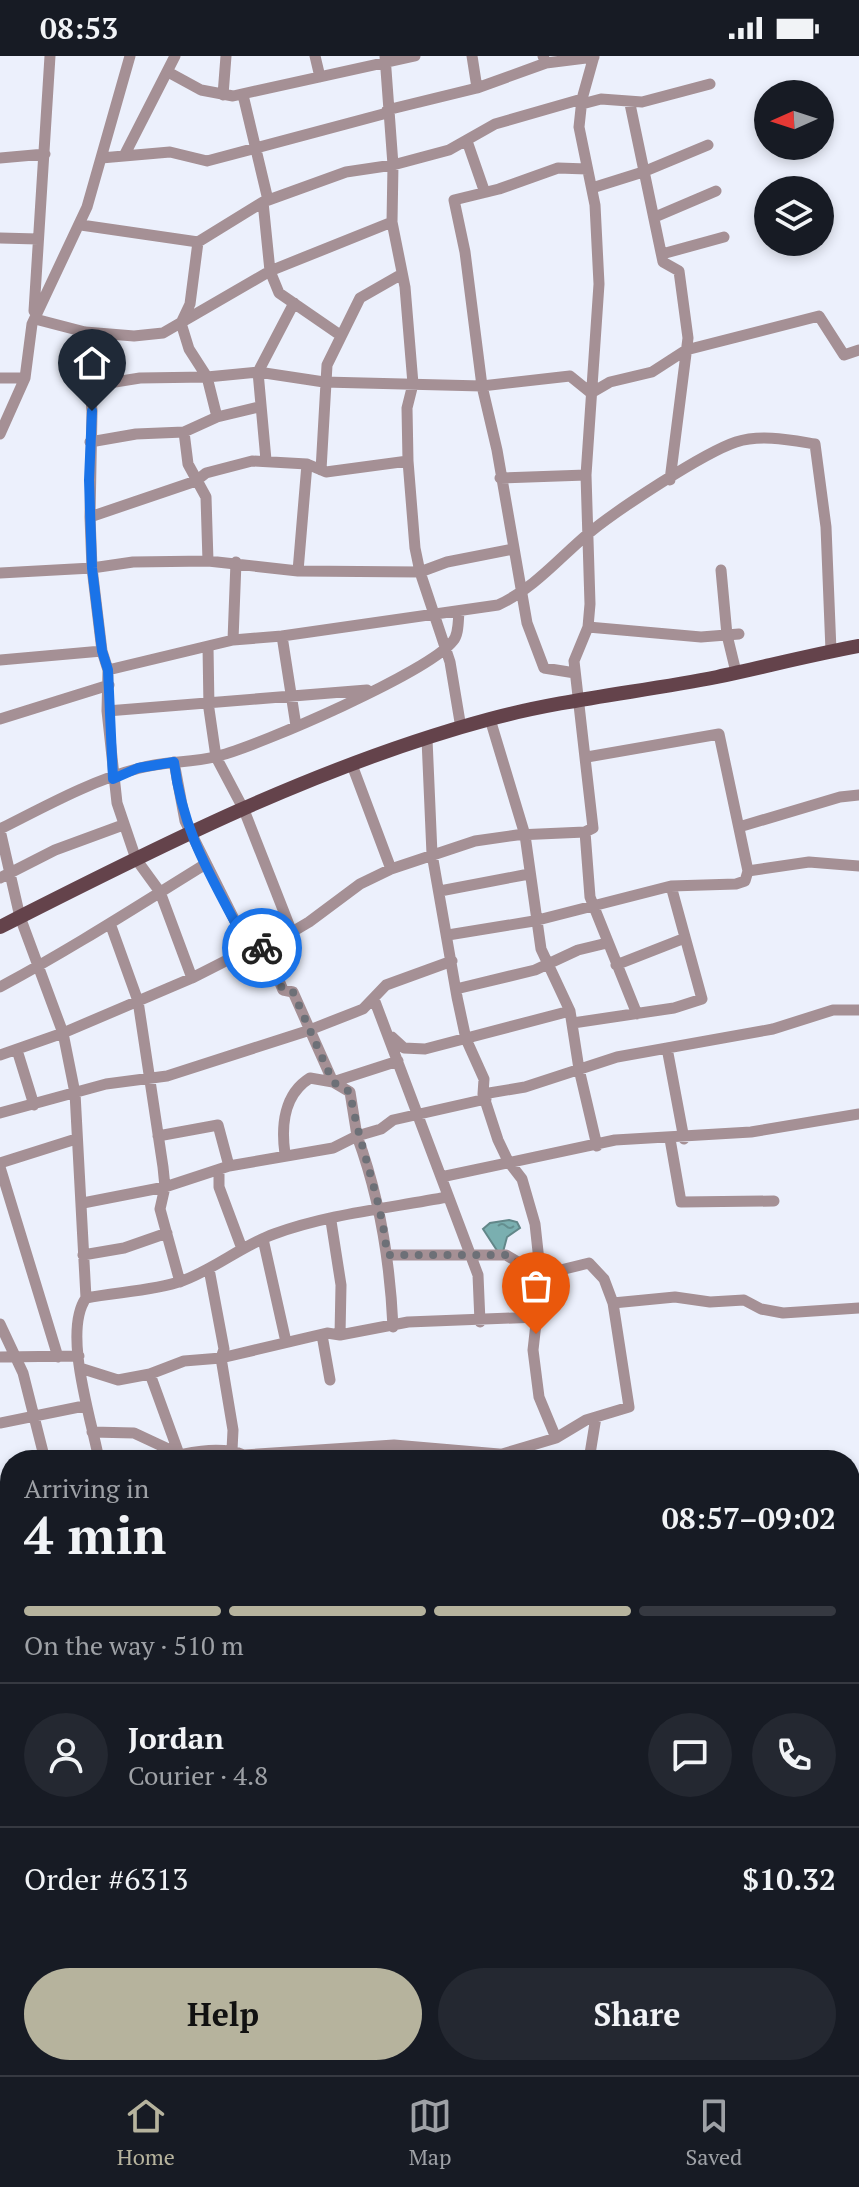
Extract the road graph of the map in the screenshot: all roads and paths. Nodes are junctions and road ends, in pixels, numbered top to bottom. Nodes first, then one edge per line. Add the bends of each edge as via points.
1 (50, 56) edge
2 (130, 56) edge
3 (175, 56) edge
4 (226, 56) edge
5 (315, 56) edge
6 (415, 56) edge
7 (472, 56) edge
8 (594, 56) edge
9 (386, 59) edge
10 (544, 60) edge
11 (168, 72) junction
12 (320, 77) junction
13 (710, 84) dead end
14 (477, 88) junction
15 (223, 95) junction
16 (243, 95) junction
17 (582, 102) junction
18 (630, 104) junction
19 (387, 112) junction
20 (467, 141) junction
21 (708, 145) dead end
22 (253, 148) junction
23 (45, 154) junction
24 (125, 154) junction
25 (0, 158) edge
26 (101, 158) junction
27 (393, 165) junction
28 (587, 169) junction
29 (643, 172) junction
30 (592, 188) junction
31 (484, 190) junction
32 (716, 191) dead end
33 (265, 201) junction
34 (655, 217) junction
35 (392, 222) junction
36 (81, 225) junction
37 (724, 237) dead end
38 (0, 238) edge
39 (38, 239) junction
40 (198, 242) junction
41 (662, 254) junction
42 (270, 271) junction
43 (402, 274) junction
44 (294, 303) junction
45 (33, 322) junction
46 (181, 323) junction
47 (85, 332) junction
48 (340, 335) junction
49 (686, 350) junction
50 (859, 350) edge
51 (258, 372) junction
52 (207, 377) junction
53 (0, 378) edge
54 (25, 378) junction
55 (324, 382) junction
56 (413, 384) junction
57 (90, 386) junction
58 (482, 386) junction
59 (591, 393) junction
60 (259, 407) junction
61 (217, 417) junction
62 (184, 432) junction
63 (0, 434) edge
64 (90, 442) junction
65 (266, 460) junction
66 (408, 461) junction
67 (307, 464) junction
68 (321, 470) junction
69 (586, 475) junction
70 (500, 478) junction
71 (670, 480) junction
72 (196, 481) junction
73 (90, 517) junction
74 (588, 533) junction
75 (513, 549) junction
76 (208, 561) junction
77 (236, 562) junction
78 (92, 568) junction
79 (721, 570) dead end
80 (298, 571) junction
81 (420, 572) junction
82 (0, 573) edge
83 (522, 593) junction
84 (459, 612) junction
85 (433, 615) junction
86 (588, 627) junction
87 (733, 634) junction
88 (282, 636) junction
89 (233, 640) junction
90 (208, 646) junction
91 (859, 646) edge
92 (446, 649) junction
93 (102, 651) junction
94 (831, 651) junction
95 (0, 660) edge
96 (108, 670) junction
97 (736, 672) junction
98 (575, 673) junction
99 (109, 685) junction
100 (375, 689) junction
101 (289, 695) junction
102 (210, 700) junction
103 (577, 700) junction
104 (107, 711) junction
105 (0, 719) edge
106 (490, 719) junction
107 (296, 726) junction
108 (461, 728) junction
109 (427, 739) junction
110 (216, 757) junction
111 (587, 757) junction
112 (174, 762) junction
113 (352, 765) junction
114 (113, 779) junction
115 (859, 795) edge
116 (244, 810) junction
117 (123, 825) junction
118 (739, 827) junction
119 (0, 830) edge
120 (585, 832) junction
121 (190, 834) junction
122 (525, 835) junction
123 (432, 854) junction
124 (136, 859) junction
125 (204, 865) junction
126 (859, 866) edge
127 (391, 869) junction
128 (748, 871) junction
129 (529, 874) junction
130 (6, 875) edge
131 (671, 886) junction
132 (440, 891) junction
133 (160, 892) junction
134 (595, 907) junction
135 (20, 917) junction
136 (537, 920) junction
137 (111, 926) junction
138 (0, 927) edge
139 (291, 930) junction
140 (448, 935) junction
141 (685, 938) junction
142 (607, 943) junction
143 (265, 948) junction
144 (249, 949) junction
145 (452, 961) junction
146 (550, 965) junction
147 (616, 965) junction
148 (39, 966) junction
149 (192, 978) junction
150 (0, 987) edge
151 (456, 989) junction
152 (374, 999) junction
153 (138, 1001) junction
154 (859, 1010) edge
155 (570, 1011) junction
156 (637, 1014) junction
157 (573, 1023) junction
158 (307, 1031) junction
159 (63, 1033) junction
160 (388, 1033) junction
161 (466, 1039) junction
162 (667, 1048) junction
163 (17, 1050) junction
164 (0, 1055) edge
165 (398, 1061) junction
166 (579, 1069) junction
167 (149, 1081) junction
168 (333, 1082) junction
169 (75, 1093) junction
170 (484, 1096) junction
171 (34, 1105) junction
172 (0, 1113) edge
173 (418, 1114) junction
174 (859, 1114) edge
175 (158, 1136) junction
176 (357, 1136) junction
177 (76, 1139) junction
178 (670, 1139) junction
179 (684, 1139) junction
180 (597, 1146) junction
181 (285, 1154) junction
182 (508, 1161) junction
183 (0, 1165) edge
184 (224, 1168) junction
185 (441, 1177) junction
186 (165, 1187) junction
187 (447, 1197) junction
188 (774, 1201) dead end
189 (13, 1203) junction
190 (83, 1203) junction
191 (0, 1204) edge
192 (378, 1208) junction
193 (331, 1221) junction
194 (167, 1233) junction
195 (263, 1239) junction
196 (241, 1246) junction
197 (468, 1253) junction
198 (83, 1255) junction
199 (387, 1255) junction
200 (209, 1269) junction
201 (540, 1275) junction
202 (180, 1282) junction
203 (86, 1298) junction
204 (613, 1303) junction
205 (859, 1308) edge
206 (539, 1317) junction
207 (480, 1322) junction
208 (0, 1324) edge
209 (393, 1327) junction
210 (322, 1335) junction
211 (340, 1335) junction
212 (286, 1342) junction
213 (14, 1356) junction
214 (0, 1357) edge
215 (58, 1357) junction
216 (221, 1358) junction
217 (80, 1362) junction
218 (150, 1374) junction
219 (330, 1380) dead end
220 (84, 1406) junction
221 (37, 1417) junction
222 (596, 1417) junction
223 (0, 1423) edge
224 (92, 1432) junction
225 (556, 1438) junction
226 (43, 1450) edge
227 (96, 1450) edge
228 (170, 1450) edge
229 (178, 1450) edge
230 (232, 1450) edge
231 (319, 1450) edge
232 (452, 1450) edge
233 (513, 1450) edge
234 (591, 1450) edge

1 - 23 street
2 - 26 street
3 - 11 street
4 - 15 street
5 - 12 street
6 - 9 street
7 - 14 street
8 - 10 street
8 - 17 street
9 - 12 street
9 - 19 street
10 - 14 street
11 - 15 street
11 - 24 street
12 - 16 street
13 - 18 street
14 - 19 street
15 - 16 street
16 - 22 street
17 - 18 street
17 - 20 street via 495,124
17 - 28 street via 579,127
18 - 29 street
19 - 22 street
19 - 27 street
20 - 27 street
20 - 31 street
21 - 29 street
22 - 24 street via 207,161 170,152
22 - 33 street
23 - 25 street
23 - 39 street
24 - 26 street
26 - 36 street
27 - 33 street via 346,172
27 - 35 street
28 - 30 street
28 - 31 street via 558,168
29 - 30 street
29 - 34 street
30 - 59 street via 599,284
31 - 58 street via 454,200
32 - 34 street
33 - 40 street
33 - 42 street
34 - 41 street
35 - 42 street
35 - 43 street
36 - 40 street
36 - 45 street
37 - 41 street
38 - 39 street
39 - 45 street
40 - 46 street via 190,304
41 - 49 street via 663,262 679,271
42 - 44 street via 279,293
42 - 46 street
43 - 48 street via 360,298
43 - 56 street
44 - 48 street
44 - 51 street
45 - 47 street
45 - 54 street
46 - 47 street via 148,335
46 - 52 street via 189,349
47 - 57 street
48 - 55 street
49 - 50 street via 819,316 844,355
49 - 59 street via 652,372 610,382
49 - 71 street
51 - 52 street
51 - 55 street
51 - 60 street
52 - 57 street via 140,378
52 - 61 street
53 - 54 street
54 - 63 street
55 - 56 street
55 - 68 street
56 - 58 street
56 - 66 street via 407,408
57 - 64 street
58 - 59 street via 570,376
58 - 70 street
59 - 69 street
60 - 61 street
60 - 65 street
61 - 62 street
62 - 64 street
62 - 72 street
64 - 73 street
65 - 67 street
65 - 72 street via 206,473
66 - 68 street
66 - 81 street
67 - 68 street
67 - 80 street
69 - 70 street
69 - 74 street
70 - 75 street
71 - 74 street
71 - 94 street via 737,442 775,438 815,444 826,527
72 - 73 street
72 - 76 street via 206,497
73 - 78 street
74 - 83 street
74 - 86 street
75 - 81 street
75 - 83 street
76 - 77 street
76 - 78 street
77 - 80 street
77 - 89 street
78 - 82 street
78 - 93 street
79 - 87 street
80 - 81 street
81 - 85 street
83 - 84 street via 486,609
83 - 98 street via 544,668
84 - 85 street
84 - 92 street via 456,638
85 - 88 street
85 - 92 street
86 - 87 street via 701,637
86 - 98 street via 574,661
87 - 97 street
88 - 89 street
88 - 101 street
89 - 90 street
90 - 96 street
90 - 102 street
91 - 94 main road
92 - 100 street
92 - 108 street
93 - 95 street
93 - 96 street
94 - 97 main road
96 - 99 street
97 - 103 main road
98 - 103 street
99 - 104 street
99 - 105 street
100 - 101 street
100 - 107 street
101 - 102 street
101 - 107 street
102 - 104 street
102 - 110 street
103 - 106 main road
103 - 111 street
104 - 114 street
106 - 108 main road
106 - 122 street
107 - 110 street
108 - 109 main road
109 - 113 main road
109 - 123 street
110 - 112 street
110 - 116 street
111 - 118 street via 719,734
111 - 120 street via 594,824
112 - 114 street
112 - 121 street
113 - 116 main road
113 - 127 street
114 - 117 street
114 - 119 street
115 - 118 street
116 - 121 main road
116 - 139 street
117 - 124 street
117 - 130 street
118 - 128 street
119 - 130 street
120 - 122 street
120 - 134 street via 587,884
121 - 124 main road
121 - 125 street
122 - 123 street via 475,841
122 - 129 street
123 - 127 street
123 - 132 street
124 - 133 street
124 - 135 main road
125 - 133 street
125 - 144 street
126 - 128 street via 809,862
127 - 139 street
128 - 131 street via 745,881 736,884
129 - 132 street
129 - 136 street
130 - 135 street
131 - 134 street
131 - 141 street
132 - 140 street
133 - 137 street via 126,910
133 - 149 street
134 - 136 street
134 - 142 street
135 - 138 main road
135 - 148 street
136 - 140 street
136 - 146 street via 541,949
137 - 148 street
137 - 153 street
139 - 143 street
140 - 145 street
141 - 147 street
141 - 156 street via 702,999
142 - 146 street
142 - 147 street
143 - 144 street
143 - 158 street via 283,990 293,992
144 - 149 street
145 - 151 street
145 - 152 street via 386,985
146 - 151 street
146 - 155 street
147 - 156 street
148 - 150 street
148 - 159 street
149 - 153 street
151 - 161 street
152 - 158 street via 352,1015
152 - 160 street
153 - 159 street
153 - 167 street
154 - 162 street via 833,1010 773,1029
155 - 157 street
155 - 161 street
156 - 157 street
157 - 166 street
158 - 167 street
158 - 168 street
159 - 163 street
159 - 169 street
160 - 161 street via 404,1048 425,1049
160 - 165 street
161 - 170 street via 484,1079
162 - 166 street
162 - 179 street
163 - 164 street
163 - 171 street
165 - 168 street
165 - 173 street
166 - 170 street
166 - 180 street
167 - 169 street
167 - 175 street
168 - 176 street via 350,1092
168 - 181 street via 310,1078 297,1086 281,1127
169 - 171 street
169 - 177 street
170 - 173 street
170 - 182 street
171 - 172 street
173 - 176 street
173 - 185 street
174 - 179 street
175 - 184 street via 218,1125
175 - 186 street
176 - 181 street via 333,1148
176 - 192 street
177 - 183 street
177 - 190 street
178 - 179 street
178 - 180 street via 615,1140
178 - 188 street via 681,1202
180 - 182 street
181 - 184 street
182 - 185 street
182 - 201 street via 522,1179 535,1224
183 - 189 street
184 - 186 street
184 - 196 street via 219,1187
185 - 187 street
186 - 190 street
186 - 194 street via 160,1209
187 - 192 street
187 - 197 street
189 - 191 street
189 - 215 street
190 - 198 street
192 - 193 street
192 - 199 street
193 - 195 street
193 - 211 street via 341,1285
194 - 198 street
194 - 202 street
195 - 196 street
195 - 212 street
196 - 200 street
197 - 199 street
197 - 201 street via 506,1255
197 - 207 street via 478,1275
198 - 203 street
199 - 209 street
200 - 202 street
200 - 216 street via 224,1349
201 - 204 street via 589,1263 604,1279
201 - 206 street
202 - 203 street
203 - 217 street via 79,1308
204 - 205 street via 675,1297 744,1300 783,1313
204 - 222 street via 629,1407
206 - 207 street
206 - 225 street via 533,1350 539,1397
207 - 209 street via 408,1322
208 - 213 street
209 - 211 street
210 - 211 street
210 - 212 street
210 - 219 street
212 - 216 street
213 - 214 street
213 - 215 street
213 - 221 street
215 - 217 street
216 - 218 street via 184,1361
216 - 230 street
217 - 218 street via 118,1380
217 - 220 street
218 - 229 street
220 - 221 street
220 - 224 street
221 - 223 street
221 - 226 street
222 - 225 street
222 - 234 street
224 - 227 street
224 - 228 street via 134,1433
225 - 233 street
231 - 232 street via 394,1445

